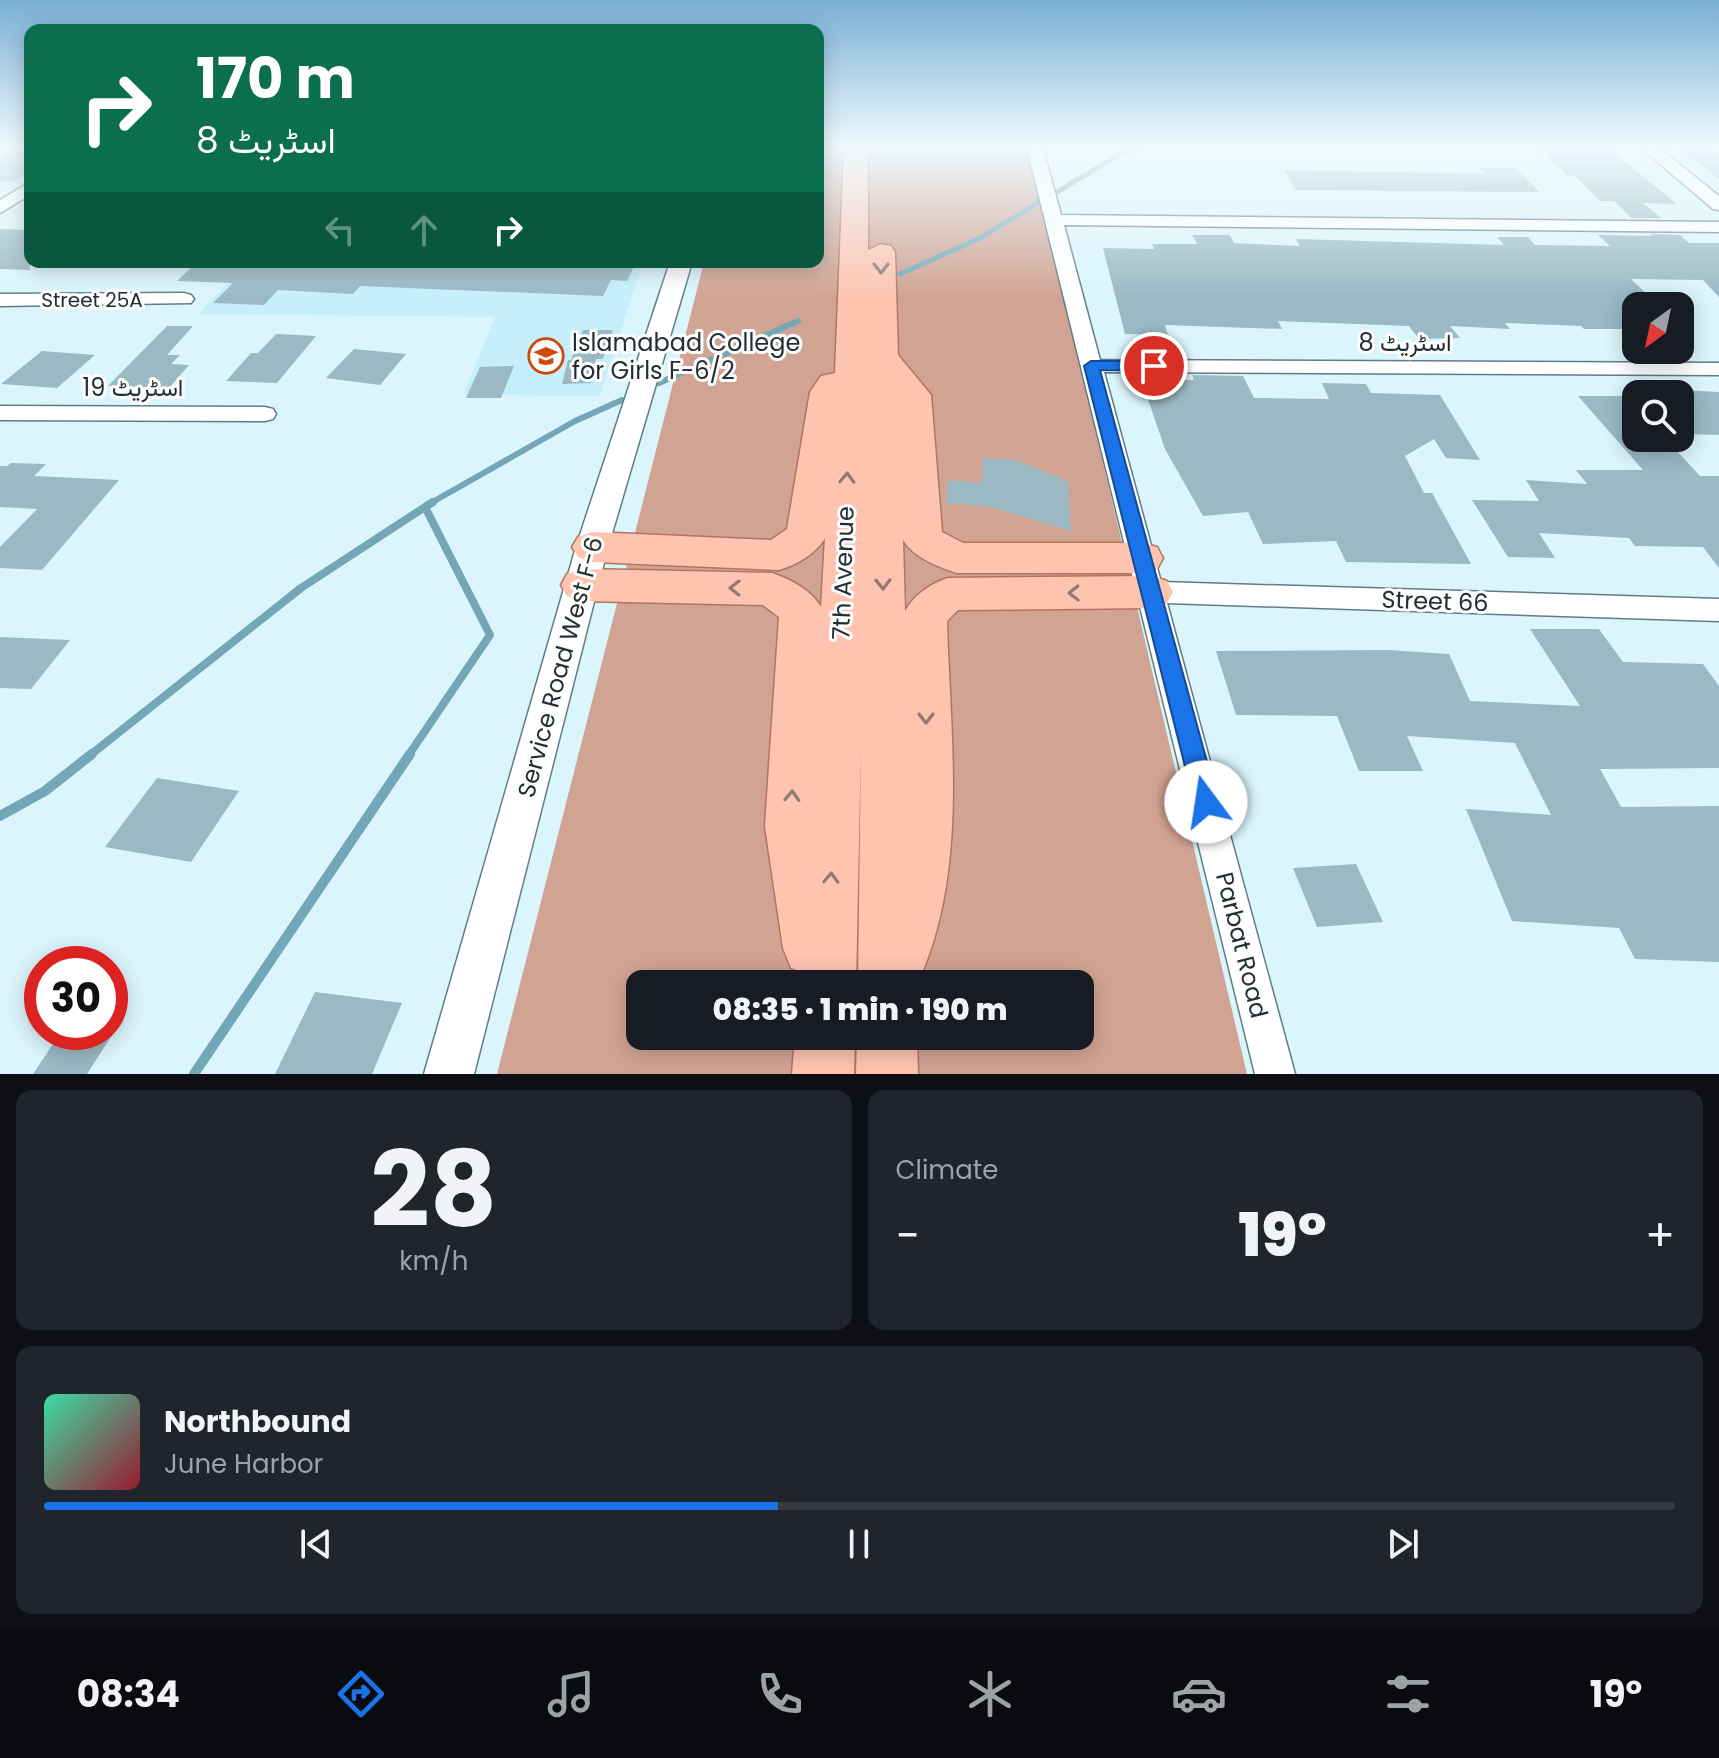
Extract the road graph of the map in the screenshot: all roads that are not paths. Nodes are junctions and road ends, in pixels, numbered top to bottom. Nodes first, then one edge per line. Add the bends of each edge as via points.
1 (864, 198) edge
2 (1046, 198) edge
3 (0, 209) edge
4 (24, 210) edge
5 (1053, 220) junction
6 (1719, 227) edge
7 (679, 268) edge
8 (184, 299) dead end
9 (0, 300) edge
10 (866, 355) junction
11 (1091, 366) junction
12 (1719, 369) edge
13 (0, 413) edge
14 (265, 414) dead end
15 (587, 566) junction
16 (1147, 575) junction
17 (1719, 610) edge
18 (815, 970) edge
19 (828, 970) edge
20 (887, 970) edge
21 (898, 970) edge
22 (824, 1050) edge
23 (887, 1050) edge
24 (449, 1074) edge
25 (823, 1074) edge
26 (887, 1074) edge
27 (1275, 1074) edge

1 - 10 main road, 7th Avenue
2 - 5 street, Parbat Road
3 - 4 street
5 - 6 street
5 - 11 street, Parbat Road
7 - 15 street, Service Road West F-6
8 - 9 street, Street 25A
10 - 15 main road via 827,392 806,536 779,555
10 - 16 main road via 914,395 923,539 957,558
19 -> 10 main road, 7th Avenue
10 -> 20 main road, 7th Avenue
11 - 12 street, اسٹریٹ 8
11 - 16 street, Parbat Road
13 - 14 street, اسٹریٹ 19
18 -> 15 main road via 791,826 801,611 772,589
15 - 24 street, Service Road West F-6
16 - 17 street, Street 66
16 -> 21 main road via 948,594 925,615 927,844
16 - 27 street, Parbat Road
22 - 25 main road
23 - 26 main road

